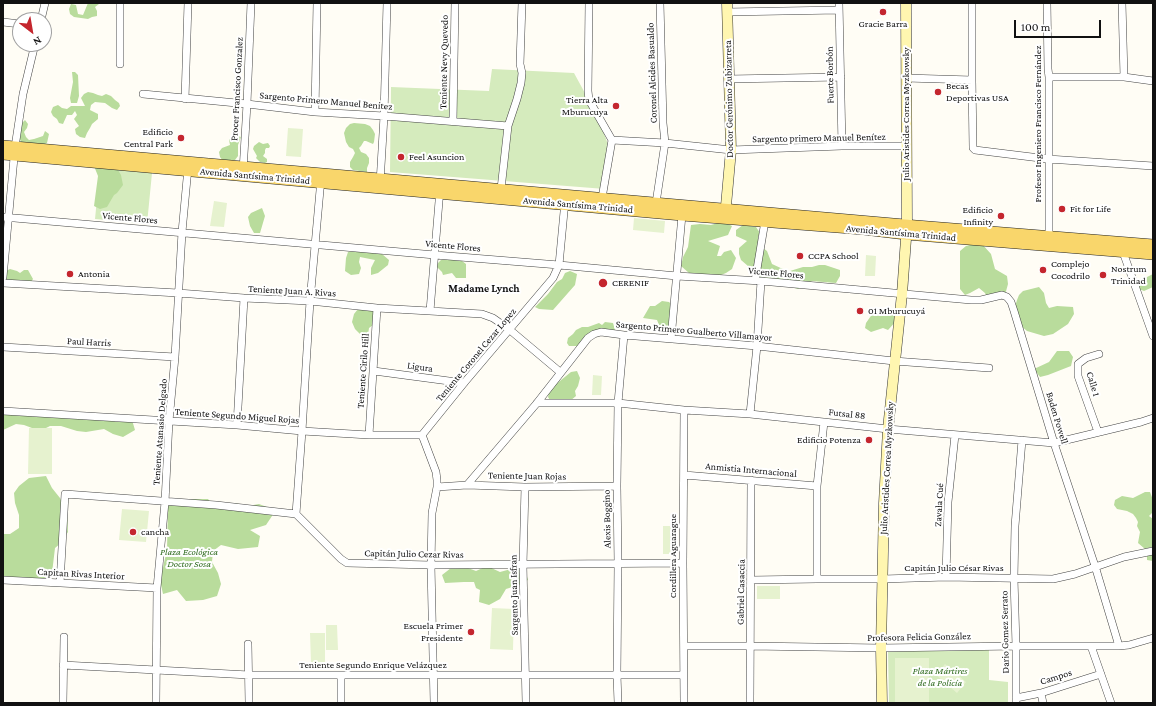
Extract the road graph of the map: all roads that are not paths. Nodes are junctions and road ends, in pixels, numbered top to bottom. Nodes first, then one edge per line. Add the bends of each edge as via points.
1 (120, 3) edge
2 (188, 3) edge
3 (251, 3) edge
4 (317, 3) edge
5 (387, 3) edge
6 (455, 3) edge
7 (522, 3) edge
8 (589, 3) edge
9 (660, 3) edge
10 (906, 3) edge
11 (972, 3) edge
12 (1047, 3) edge
13 (1122, 3) edge
14 (839, 6) edge
15 (727, 7) edge
16 (33, 52) edge
17 (120, 64) dead end
18 (840, 77) junction
19 (1049, 77) junction
20 (1124, 77) junction
21 (906, 78) junction
22 (728, 79) junction
23 (972, 80) junction
24 (1153, 80) edge
25 (143, 94) dead end
26 (185, 98) junction
27 (247, 104) junction
28 (315, 112) junction
29 (384, 116) junction
30 (453, 121) junction
31 (508, 126) junction
32 (612, 140) junction
33 (665, 143) junction
34 (3, 146) edge
35 (842, 146) junction
36 (906, 146) junction
37 (731, 150) junction
38 (10, 152) edge
39 (1048, 159) junction
40 (188, 166) junction
41 (1153, 166) edge
42 (243, 171) junction
43 (321, 178) junction
44 (380, 183) junction
45 (440, 188) junction
46 (501, 189) junction
47 (602, 198) junction
48 (565, 200) junction
49 (656, 203) junction
50 (726, 214) junction
51 (682, 215) junction
52 (6, 217) edge
53 (765, 221) junction
54 (906, 229) junction
55 (182, 232) junction
56 (1049, 241) junction
57 (315, 244) junction
58 (1153, 245) edge
59 (1123, 247) junction
60 (1153, 254) edge
61 (435, 255) junction
62 (559, 265) junction
63 (677, 276) junction
64 (3, 277) edge
65 (758, 281) junction
66 (3, 283) edge
67 (178, 293) junction
68 (902, 294) junction
69 (244, 298) junction
70 (310, 301) junction
71 (377, 308) junction
72 (430, 311) junction
73 (510, 330) junction
74 (624, 335) junction
75 (1153, 336) edge
76 (671, 339) junction
77 (757, 346) junction
78 (3, 347) edge
79 (1099, 354) dead end
80 (175, 357) junction
81 (894, 361) junction
82 (988, 368) dead end
83 (374, 371) junction
84 (560, 372) junction
85 (464, 383) junction
86 (537, 403) junction
87 (618, 403) junction
88 (684, 410) junction
89 (3, 411) edge
90 (750, 414) junction
91 (1153, 418) edge
92 (169, 421) junction
93 (824, 422) junction
94 (237, 425) junction
95 (888, 429) junction
96 (302, 431) junction
97 (1098, 432) junction
98 (369, 435) junction
99 (422, 435) junction
100 (955, 435) junction
101 (1022, 440) junction
102 (1054, 443) junction
103 (684, 475) junction
104 (752, 480) junction
105 (467, 485) junction
106 (616, 486) junction
107 (817, 486) junction
108 (437, 487) junction
109 (525, 487) junction
110 (165, 502) junction
111 (296, 514) junction
112 (1153, 551) edge
113 (683, 563) junction
114 (618, 564) junction
115 (523, 565) junction
116 (431, 566) junction
117 (1095, 566) junction
118 (946, 577) junction
119 (1014, 578) junction
120 (817, 579) junction
121 (3, 580) edge
122 (751, 580) junction
123 (883, 580) junction
124 (60, 582) junction
125 (158, 588) junction
126 (64, 637) dead end
127 (1153, 638) edge
128 (248, 644) dead end
129 (684, 646) junction
130 (750, 646) junction
131 (1016, 646) junction
132 (1092, 646) junction
133 (1119, 646) junction
134 (880, 648) junction
135 (63, 665) junction
136 (156, 669) junction
137 (1101, 674) junction
138 (249, 675) junction
139 (341, 675) junction
140 (434, 675) junction
141 (525, 675) junction
142 (617, 675) junction
143 (683, 675) junction
144 (1041, 693) junction
145 (1016, 700) edge
146 (63, 703) edge
147 (156, 703) edge
148 (249, 703) edge
149 (341, 703) edge
150 (434, 703) edge
151 (526, 703) edge
152 (618, 703) edge
153 (684, 703) edge
154 (750, 703) edge
155 (882, 703) edge
156 (1043, 703) edge
157 (1111, 703) edge

1 - 17 street
2 - 26 street
3 - 27 street, Procer Francisco Gonzalez
4 - 28 street
5 - 29 street
6 - 30 street, Teniente Nevy Quevedo
7 - 31 street via 521,83
8 - 32 street via 588,91 590,100
9 - 33 street, Coronel Alcides Basualdo
10 - 21 street, Julio Aristides Correa Myzkowsky
11 - 23 street
12 - 19 street, Profesor Ingeniero Francisco Fernández
13 - 20 street
14 - 15 street
14 - 18 street, Fuerte Borbón
15 - 22 street, Doctor Gerónimo Zubizarreta
16 - 38 street
18 - 22 street
18 - 35 street, Fuerte Borbón
19 - 20 street
19 - 39 street, Profesor Ingeniero Francisco Fernández
20 - 24 street
21 - 23 street
21 - 36 street, Julio Aristides Correa Myzkowsky
22 - 37 street, Doctor Gerónimo Zubizarreta
23 - 39 street via 973,148 977,151
25 - 26 street, Sargento Primero Manuel Benitez
26 - 27 street, Sargento Primero Manuel Benitez
27 - 28 street, Sargento Primero Manuel Benitez
27 - 42 street, Procer Francisco Gonzalez
28 - 29 street, Sargento Primero Manuel Benitez
29 - 30 street, Sargento Primero Manuel Benitez
29 - 44 street
30 - 31 street, Sargento Primero Manuel Benitez
31 - 46 street
32 - 33 street
32 - 47 street
33 - 37 street
33 - 49 street, Coronel Alcides Basualdo
34 - 38 main road, Avenida Santísima Trinidad
35 - 36 street, Sargento primero Manuel Benítez
35 - 37 street, Sargento primero Manuel Benítez
36 - 54 street, Julio Aristides Correa Myzkowsky
37 - 50 street, Doctor Gerónimo Zubizarreta
38 - 40 main road, Avenida Santísima Trinidad
38 - 52 street
39 - 41 street
39 - 56 street, Profesor Ingeniero Francisco Fernández
40 - 42 main road, Avenida Santísima Trinidad
40 - 55 street, Teniente Atanasio Delgado
42 - 43 main road, Avenida Santísima Trinidad
43 - 44 main road, Avenida Santísima Trinidad
43 - 57 street
44 - 45 main road, Avenida Santísima Trinidad
45 - 46 main road, Avenida Santísima Trinidad
45 - 48 main road, Avenida Santísima Trinidad
45 - 61 street
46 - 48 main road, Avenida Santísima Trinidad
47 - 48 main road, Avenida Santísima Trinidad
47 - 49 main road, Avenida Santísima Trinidad
48 - 51 main road, Avenida Santísima Trinidad
48 - 62 street, Teniente Coronel Cezar Lopez
49 - 50 main road, Avenida Santísima Trinidad
50 - 51 main road, Avenida Santísima Trinidad
50 - 53 main road, Avenida Santísima Trinidad
50 - 54 main road, Avenida Santísima Trinidad
51 - 63 street
52 - 55 street, Vicente Flores
52 - 64 street
53 - 54 main road, Avenida Santísima Trinidad via 864,229
53 - 65 street
54 - 56 main road, Avenida Santísima Trinidad
54 - 68 street, Julio Aristides Correa Myzkowsky
55 - 57 street, Vicente Flores
55 - 67 street, Teniente Atanasio Delgado
56 - 59 main road, Avenida Santísima Trinidad
57 - 61 street, Vicente Flores
57 - 70 street
58 - 59 main road, Avenida Santísima Trinidad
59 - 60 main road, Avenida Santísima Trinidad
59 - 75 street
61 - 62 street, Vicente Flores
61 - 72 street
62 - 63 street, Vicente Flores
62 - 73 street, Teniente Coronel Cezar Lopez via 553,278
63 - 65 street, Vicente Flores
63 - 76 street
65 - 68 street, Vicente Flores
65 - 77 street
66 - 67 street, Teniente Juan A. Rivas
67 - 69 street, Teniente Juan A. Rivas
67 - 80 street, Teniente Atanasio Delgado
68 - 81 street, Julio Aristides Correa Myzkowsky
68 - 102 street, Baden Powell via 976,300 1007,297 1014,311
69 - 70 street, Teniente Juan A. Rivas
69 - 94 street
70 - 71 street, Teniente Juan A. Rivas
70 - 96 street
71 - 72 street, Teniente Juan A. Rivas
71 - 83 street, Teniente Cirilo Hill
72 - 73 street, Teniente Juan A. Rivas via 482,314
73 - 84 street, Teniente Juan A. Rivas
73 - 85 street, Teniente Coronel Cezar Lopez
74 - 76 street, Sargento Primero Gualberto Villamayor
74 - 84 street, Sargento Primero Gualberto Villamayor via 601,332 594,334
74 - 87 street, Alexis Boggino
76 - 77 street, Sargento Primero Gualberto Villamayor
77 - 81 street, Sargento Primero Gualberto Villamayor
77 - 90 street
78 - 80 street, Paul Harris
79 - 97 street, Calle 1 via 1078,364 1078,376
80 - 92 street, Teniente Atanasio Delgado
81 - 82 street, Sargento Primero Gualberto Villamayor
81 - 95 street, Julio Aristides Correa Myzkowsky
83 - 85 street, Ligura
83 - 98 street, Teniente Cirilo Hill
84 - 86 street, Sargento Primero Gualberto Villamayor
85 - 99 street, Teniente Coronel Cezar Lopez
86 - 87 street, Futsal 88
86 - 105 street, Sargento Primero Gualberto Villamayor
87 - 88 street, Futsal 88
87 - 106 street, Alexis Boggino
88 - 90 street, Futsal 88
88 - 103 street, Cordillera Aguarague
89 - 92 street, Teniente Segundo Miguel Rojas
90 - 93 street, Futsal 88
91 - 97 street, Futsal 88
92 - 94 street, Teniente Segundo Miguel Rojas
92 - 110 street, Teniente Atanasio Delgado
93 - 95 street, Futsal 88
93 - 107 street
94 - 96 street, Teniente Segundo Miguel Rojas
95 - 100 street, Futsal 88
95 - 123 street, Julio Aristides Correa Myzkowsky
96 - 98 street, Teniente Segundo Miguel Rojas
96 - 111 street
97 - 102 street, Futsal 88
98 - 99 street, Teniente Segundo Miguel Rojas
99 - 108 street via 436,472
100 - 101 street, Futsal 88
100 - 118 street, Zavala Cué via 948,502
101 - 102 street, Futsal 88
101 - 119 street, Dario Gomez Serrato via 1015,526
102 - 117 street, Baden Powell
103 - 104 street, Anmistia Internacional
103 - 113 street, Cordillera Aguarague
104 - 107 street, Anmistia Internacional
104 - 122 street, Gabriel Casaccia
105 - 108 street, Teniente Juan Rojas
105 - 109 street, Teniente Juan Rojas
106 - 109 street, Teniente Juan Rojas
106 - 114 street, Alexis Boggino
107 - 120 street
108 - 116 street via 432,513
109 - 115 street, Sargento Juan Isfran
110 - 111 street
110 - 124 street via 65,494
110 - 125 street, Teniente Atanasio Delgado
111 - 116 street, Capitán Julio Cezar Rivas via 347,563
112 - 117 street, Capitán Julio César Rivas
113 - 114 street, Capitán Julio Cezar Rivas
113 - 129 street, Cordillera Aguarague
114 - 115 street, Capitán Julio Cezar Rivas
114 - 142 street, Alexis Boggino
115 - 116 street, Capitán Julio Cezar Rivas
115 - 141 street, Sargento Juan Isfran
116 - 140 street
117 - 119 street, Capitán Julio César Rivas via 1059,578
117 - 133 street, Baden Powell
118 - 119 street, Capitán Julio César Rivas
118 - 123 street, Capitán Julio César Rivas
119 - 131 street, Dario Gomez Serrato
120 - 122 street, Capitán Julio César Rivas
120 - 123 street, Capitán Julio César Rivas
121 - 124 street, Capitan Rivas Interior
122 - 130 street, Gabriel Casaccia
123 - 134 street, Julio Aristides Correa Myzkowsky
124 - 125 street, Capitan Rivas Interior
125 - 136 street, Teniente Atanasio Delgado
126 - 135 street
127 - 133 street, Profesora Felicia González
128 - 138 street
129 - 130 street, Profesora Felicia González
129 - 143 street, Cordillera Aguarague
130 - 134 street, Profesora Felicia González
130 - 154 street, Gabriel Casaccia
131 - 132 street, Profesora Felicia González
131 - 134 street, Profesora Felicia González
131 - 145 street, Dario Gomez Serrato
132 - 133 street, Profesora Felicia González
132 - 137 street
134 - 155 street, Julio Aristides Correa Myzkowsky
135 - 136 street, Teniente Segundo Enrique Velázquez
135 - 146 street
136 - 138 street, Teniente Segundo Enrique Velázquez
136 - 147 street, Teniente Atanasio Delgado
137 - 144 street, Campos
137 - 157 street
138 - 139 street, Teniente Segundo Enrique Velázquez
138 - 148 street
139 - 140 street, Teniente Segundo Enrique Velázquez
139 - 149 street
140 - 141 street, Teniente Segundo Enrique Velázquez
140 - 150 street
141 - 142 street, Teniente Segundo Enrique Velázquez
141 - 151 street, Sargento Juan Isfran
142 - 143 street, Teniente Segundo Enrique Velázquez
142 - 152 street, Alexis Boggino
143 - 153 street, Cordillera Aguarague
144 - 145 street, Campos
144 - 156 street

